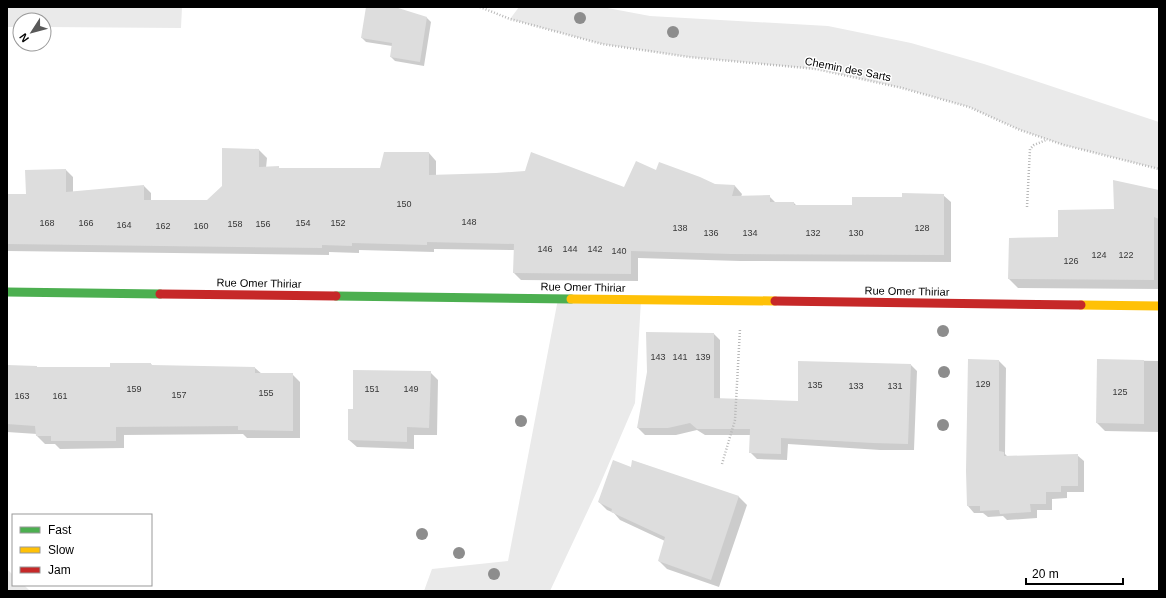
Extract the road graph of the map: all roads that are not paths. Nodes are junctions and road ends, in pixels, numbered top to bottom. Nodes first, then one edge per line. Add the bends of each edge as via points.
1 (7, 292) edge
2 (1159, 306) edge

1 - 2 street, Rue Omer Thiriar

